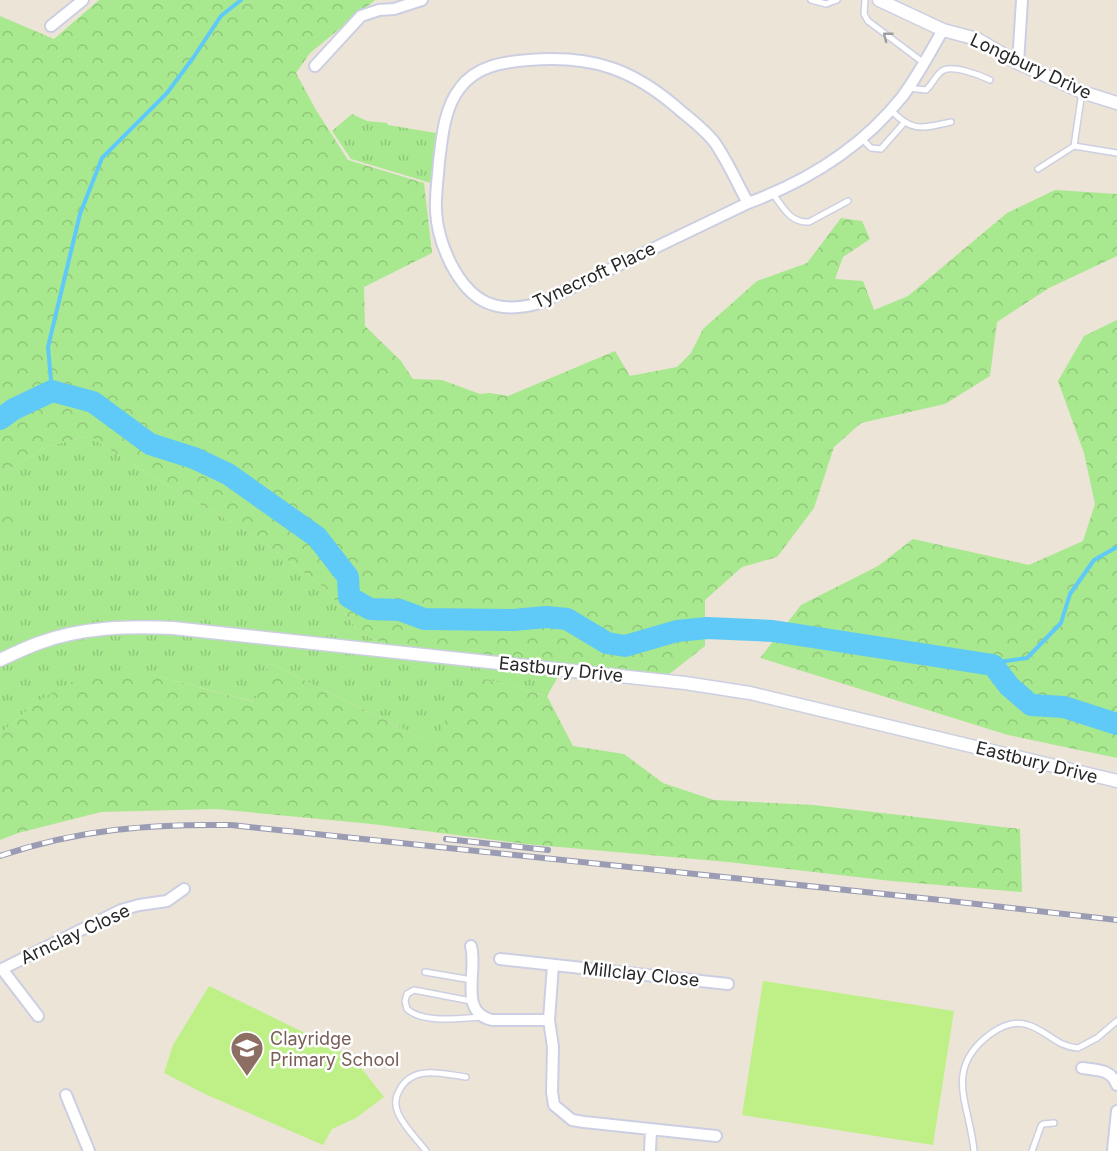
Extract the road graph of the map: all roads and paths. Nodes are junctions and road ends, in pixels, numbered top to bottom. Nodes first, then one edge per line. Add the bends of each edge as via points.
1 (82, 0) edge
2 (422, 0) edge
3 (812, 0) edge
4 (837, 0) edge
5 (865, 0) edge
6 (879, 0) edge
7 (1022, 0) edge
8 (51, 26) dead end
9 (943, 30) junction
10 (924, 63) junction
11 (1018, 63) junction
12 (315, 66) dead end
13 (990, 80) dead end
14 (908, 88) junction
15 (1082, 92) junction
16 (1117, 103) edge
17 (891, 110) junction
18 (951, 122) dead end
19 (903, 124) junction
20 (862, 139) junction
21 (1074, 146) junction
22 (1117, 153) edge
23 (1038, 169) dead end
24 (773, 194) junction
25 (848, 201) dead end
26 (748, 203) junction
27 (0, 660) edge
28 (1117, 781) edge
29 (184, 889) dead end
30 (471, 946) dead end
31 (500, 959) dead end
32 (553, 965) junction
33 (1, 969) edge
34 (425, 972) dead end
35 (473, 980) junction
36 (728, 984) dead end
37 (471, 1001) junction
38 (38, 1016) dead end
39 (482, 1017) junction
40 (549, 1020) junction
41 (1117, 1021) edge
42 (1082, 1068) dead end
43 (466, 1077) dead end
44 (1117, 1085) edge
45 (66, 1095) dead end
46 (1117, 1111) edge
47 (1054, 1123) dead end
48 (651, 1130) junction
49 (716, 1136) dead end
50 (89, 1151) edge
51 (426, 1151) edge
52 (650, 1151) edge
53 (974, 1151) edge
54 (1032, 1151) edge
55 (1113, 1151) edge

1 - 8 street
2 - 12 street via 361,16
3 - 4 lane via 826,4
10 -> 5 lane via 868,21
6 - 9 street, Longbury Drive
7 - 11 street
9 - 10 street, Tynecroft Place
9 - 11 street, Longbury Drive via 977,39
10 - 14 street, Tynecroft Place
11 - 15 street, Longbury Drive
13 - 14 lane via 979,74 948,69 926,90
14 - 17 street, Tynecroft Place
15 - 16 street, Longbury Drive
15 - 21 lane
17 - 19 lane
17 - 20 street, Tynecroft Place
18 - 19 lane via 915,127
19 - 20 lane via 881,149 871,148
20 - 24 street, Tynecroft Place via 817,171
21 - 22 lane
21 - 23 lane
24 - 25 lane via 790,216 802,223
24 - 26 street, Tynecroft Place
26 - 26 street, Tynecroft Place via 713,141 647,84 622,71 577,60 507,62 472,76 459,88 451,104 436,190 440,234 466,289 494,305 511,309 540,303
27 - 28 street, Eastbury Drive via 39,642 129,626 685,682 750,693
29 - 33 street, Arnclay Close via 167,901 121,910
30 - 35 street
31 - 32 street, Millclay Close
32 - 36 street, Millclay Close
32 - 40 street
33 - 38 street
34 - 35 lane
35 - 37 street
37 - 39 street
37 - 39 lane via 414,990 405,1001 407,1009 417,1016
39 - 40 street
40 - 48 street via 554,1047 552,1092 554,1105 561,1113 572,1120
41 - 53 lane via 1078,1048 1060,1044 1027,1024 1017,1023 995,1031 978,1044 969,1055 962,1084
42 - 44 street via 1104,1071
43 - 51 lane via 421,1073 403,1083 395,1098 398,1112
45 - 50 street
46 - 55 street
47 - 54 lane via 1041,1126
48 - 49 street
48 - 52 street

